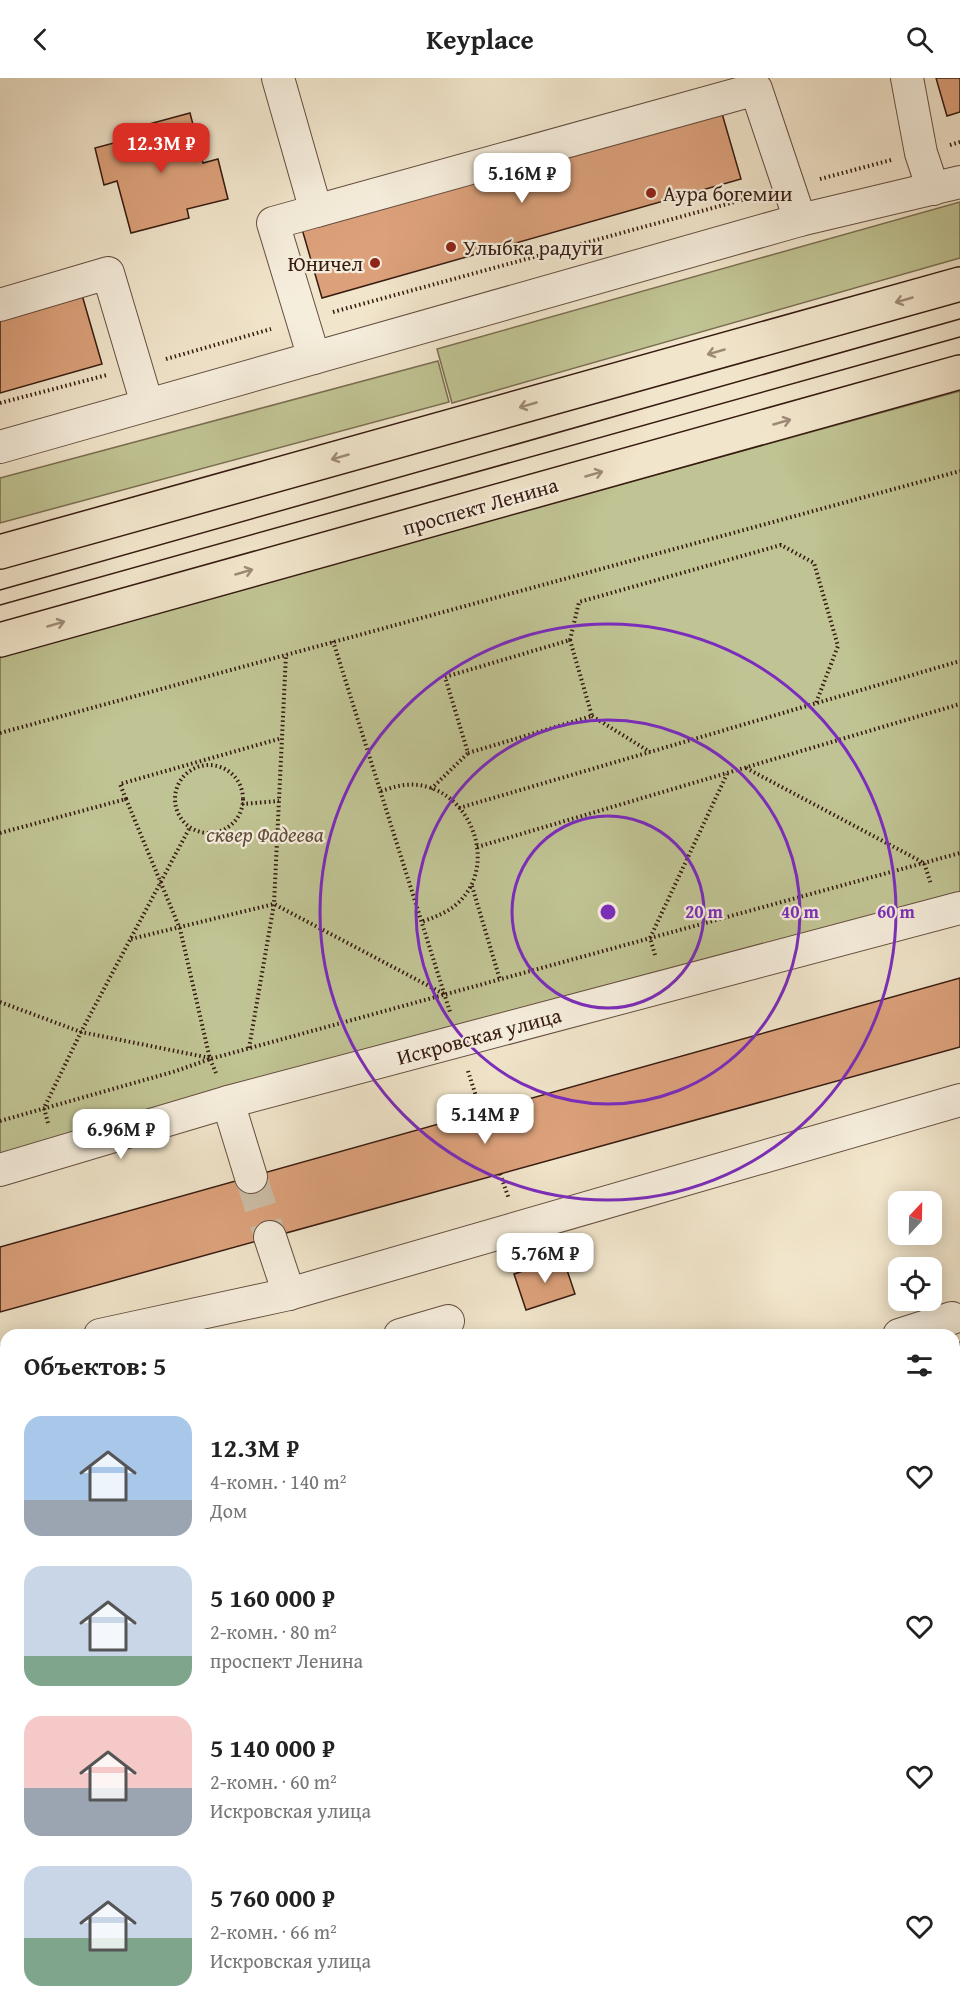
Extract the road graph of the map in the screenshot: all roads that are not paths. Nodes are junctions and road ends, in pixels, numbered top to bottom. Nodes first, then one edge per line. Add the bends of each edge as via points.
1 (278, 78) edge
2 (907, 78) edge
3 (946, 185) edge
4 (316, 211) junction
5 (800, 220) junction
6 (960, 284) edge
7 (0, 304) edge
8 (314, 358) junction
9 (960, 372) edge
10 (147, 404) junction
11 (0, 447) edge
12 (0, 552) edge
13 (0, 640) edge
14 (960, 908) edge
15 (960, 1100) edge
16 (228, 1102) junction
17 (0, 1170) edge
18 (250, 1177) tunnel mouth
19 (270, 1237) tunnel mouth
20 (289, 1294) junction
21 (952, 1318) dead end
22 (448, 1321) dead end
23 (128, 1329) edge
24 (421, 1329) edge
25 (918, 1329) edge

1 - 4 street
2 - 3 street via 921,153
3 - 5 street
4 - 5 street via 756,88
4 - 8 street via 273,223
5 - 8 street
6 -> 12 main road
7 - 10 street via 108,273
8 - 10 street
13 -> 9 main road, проспект Ленина
10 - 11 street
14 - 16 street, Искровская улица
15 - 20 street
16 - 17 street, Искровская улица
16 - 18 street
19 - 20 street
20 - 23 street
21 - 25 street
22 - 24 street

